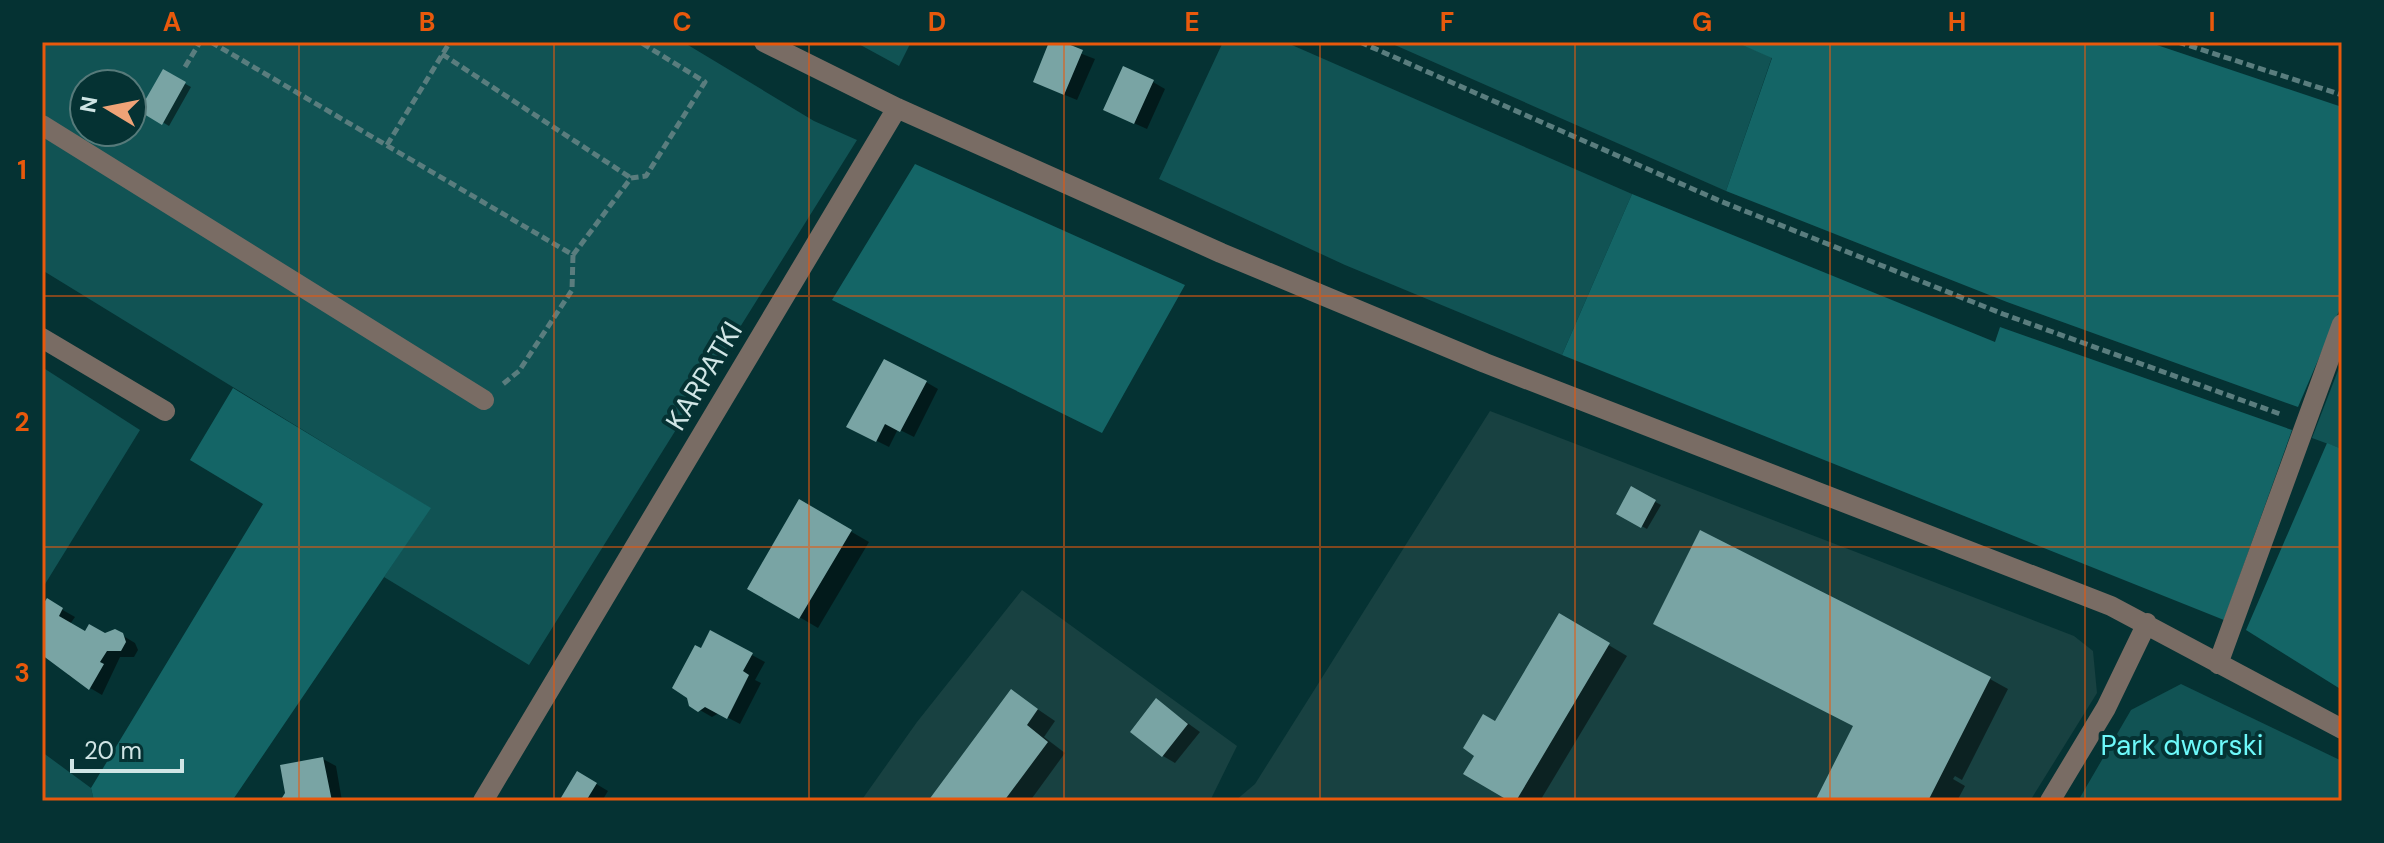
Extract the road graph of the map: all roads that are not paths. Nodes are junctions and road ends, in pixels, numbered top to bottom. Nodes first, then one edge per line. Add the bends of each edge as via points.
1 (764, 42) edge
2 (897, 108) junction
3 (42, 125) edge
4 (2342, 324) edge
5 (42, 338) edge
6 (484, 400) road end
7 (165, 411) dead end
8 (2147, 623) junction
9 (2218, 664) junction
10 (2342, 729) edge
11 (483, 801) edge
12 (2050, 801) edge

1 - 2 street
2 - 8 street via 1470,357
2 - 11 street, KARPATKI
3 - 6 street
4 - 9 street
5 - 7 street
8 - 9 street
8 - 12 street via 2106,708
9 - 10 street

